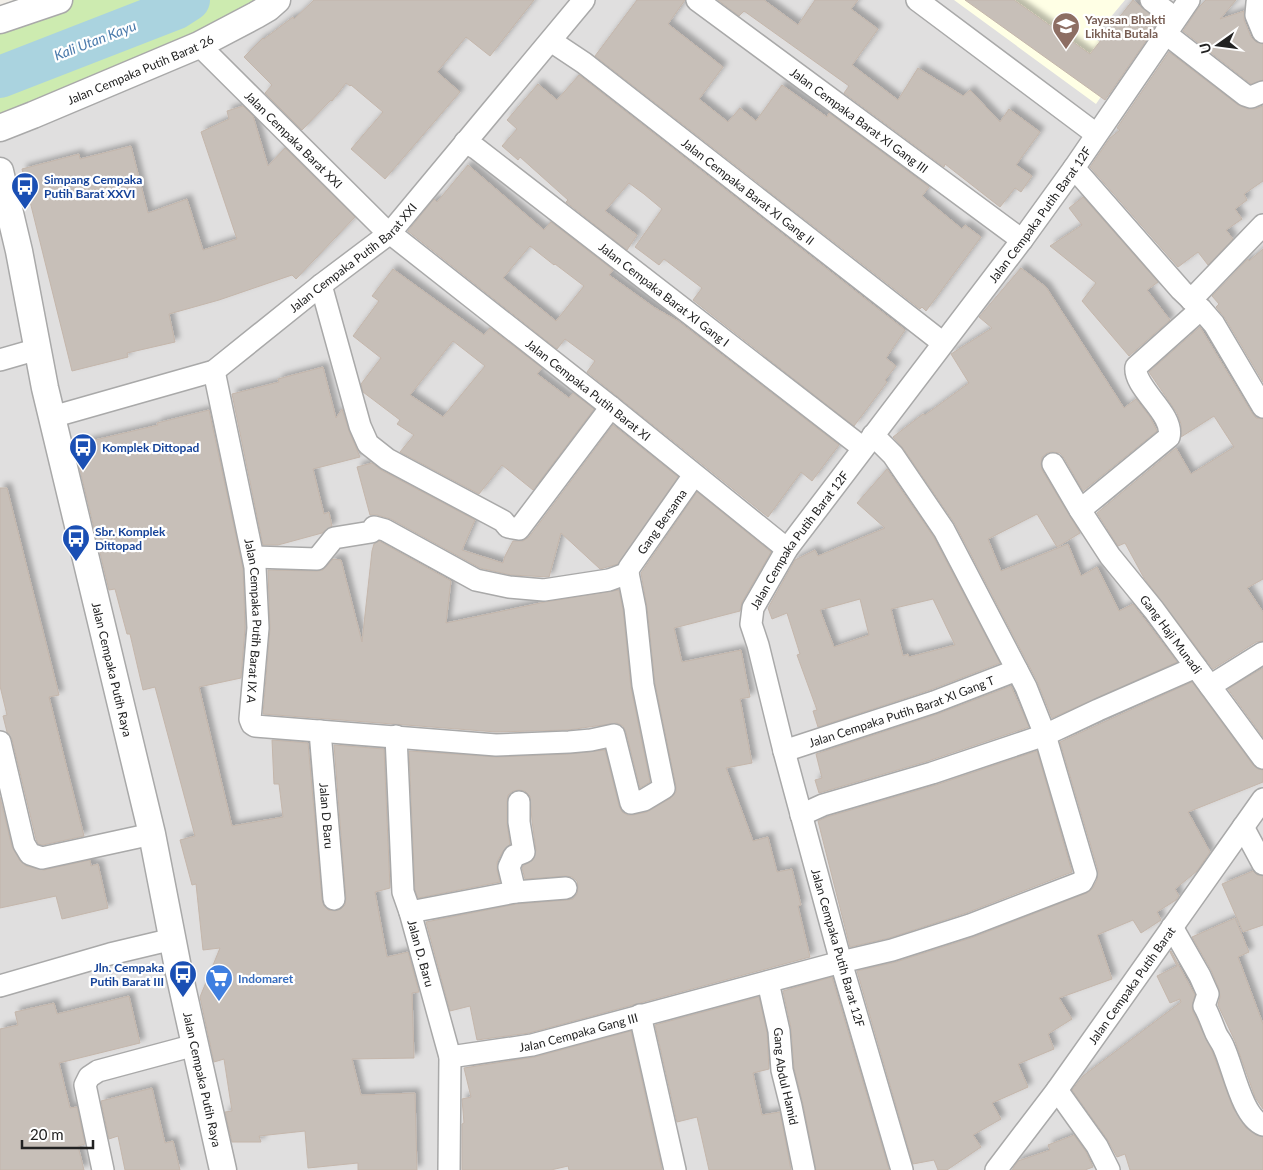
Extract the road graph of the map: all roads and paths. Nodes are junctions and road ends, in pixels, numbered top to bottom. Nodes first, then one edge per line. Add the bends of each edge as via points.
1 (59, 0) edge
2 (277, 0) edge
3 (584, 0) edge
4 (697, 0) edge
5 (917, 0) edge
6 (1150, 0) edge
7 (1189, 0) edge
8 (1263, 1) edge
9 (0, 20) edge
10 (1170, 26) junction
11 (1263, 32) edge
12 (551, 41) junction
13 (199, 45) junction
14 (1263, 92) edge
15 (0, 128) edge
16 (1096, 134) junction
17 (465, 142) junction
18 (1074, 168) junction
19 (0, 171) edge
20 (1263, 225) edge
21 (390, 233) junction
22 (1022, 240) junction
23 (321, 286) junction
24 (1196, 304) junction
25 (943, 343) junction
26 (38, 350) junction
27 (0, 360) edge
28 (214, 371) junction
29 (611, 407) junction
30 (1263, 407) edge
31 (52, 417) junction
32 (868, 442) junction
33 (1053, 464) dead end
34 (694, 475) junction
35 (1080, 510) junction
36 (787, 548) junction
37 (254, 557) junction
38 (629, 570) junction
39 (1263, 653) edge
40 (1196, 667) junction
41 (1017, 670) junction
42 (1210, 686) junction
43 (320, 732) junction
44 (1045, 735) junction
45 (396, 736) junction
46 (0, 742) edge
47 (784, 751) junction
48 (1263, 758) edge
49 (1263, 799) edge
50 (518, 802) dead end
51 (801, 815) junction
52 (1243, 827) junction
53 (152, 834) junction
54 (1263, 864) edge
55 (566, 888) dead end
56 (515, 892) junction
57 (334, 899) dead end
58 (410, 912) junction
59 (1172, 927) junction
60 (172, 939) junction
61 (841, 962) junction
62 (768, 982) junction
63 (0, 986) edge
64 (640, 1015) junction
65 (195, 1045) junction
66 (450, 1057) junction
67 (1057, 1090) junction
68 (1263, 1125) edge
69 (102, 1170) edge
70 (223, 1170) edge
71 (449, 1170) edge
72 (675, 1170) edge
73 (804, 1170) edge
74 (902, 1170) edge
75 (996, 1170) edge
76 (1108, 1170) edge

1 - 9 street
2 - 13 street, Jalan Cempaka Putih Barat 26
3 - 12 street, Jalan Cempaka Putih Barat XXI
4 - 22 street, Jalan Cempaka Barat XI Gang III
5 - 16 street
6 - 10 street
7 - 10 street, Jalan Cempaka Putih Barat 12F
8 - 11 street via 1258,3 1256,15
10 - 14 street via 1245,94 1251,97
10 - 16 street, Jalan Cempaka Putih Barat 12F
12 - 17 street, Jalan Cempaka Putih Barat XXI
12 - 25 street, Jalan Cempaka Barat XI Gang II via 584,63
13 - 15 street, Jalan Cempaka Putih Barat 26
13 - 21 street, Jalan Cempaka Barat XXI
16 - 18 street, Jalan Cempaka Putih Barat 12F
17 - 21 street, Jalan Cempaka Putih Barat XXI
17 - 32 street, Jalan Cempaka Barat XI Gang I
18 - 22 street, Jalan Cempaka Putih Barat 12F
18 - 24 street
19 - 26 street, Jalan Cempaka Putih Raya
20 - 24 street
21 - 23 street, Jalan Cempaka Putih Barat XXI
21 - 29 street, Jalan Cempaka Putih Barat XI
22 - 25 street, Jalan Cempaka Putih Barat 12F
23 - 28 street, Jalan Cempaka Putih Barat XXI
23 - 29 street via 360,426 368,444 387,459 503,521 508,527 519,529
24 - 30 street via 1214,324
24 - 35 street via 1136,367 1136,376 1164,416 1170,431 1169,438
25 - 32 street, Jalan Cempaka Putih Barat 12F
26 - 27 street
26 - 31 street, Jalan Cempaka Putih Raya
28 - 31 street, Jalan Cempaka Putih Barat XXI
28 - 37 street, Jalan Cempaka Putih Barat IX A
29 - 34 street, Jalan Cempaka Putih Barat XI
31 - 53 street, Jalan Cempaka Putih Raya
32 - 36 street, Jalan Cempaka Putih Barat 12F
32 - 41 street, Jalan Cempaka Barat XI Gang I via 893,456 944,530
33 - 35 street, Gang Haji Munadi
34 - 36 street, Jalan Cempaka Putih Barat XI
34 - 38 street, Gang Bersama
35 - 40 street, Gang Haji Munadi via 1110,556
36 - 47 street, Jalan Cempaka Putih Barat 12F via 753,608 750,624
37 - 38 street via 317,560 334,538 370,532 374,527 476,580 509,587 544,590 609,580
37 - 43 street, Jalan Cempaka Putih Barat IX A via 258,628 250,722 255,726
38 - 45 street, Jalan Cempaka Putih Barat IX A via 643,685 664,788 644,800 631,803 614,735 591,740 496,745
39 - 42 street
40 - 42 street, Gang Haji Munadi
40 - 44 street
41 - 44 street, Jalan Cempaka Barat XI Gang I
41 - 47 street, Jalan Cempaka Putih Barat XI Gang T via 934,702
42 - 48 street, Gang Haji Munadi
43 - 45 street, Jalan Cempaka Putih Barat IX A
43 - 57 street, Jalan D Baru
44 - 51 street via 823,805
44 - 61 street, Jalan Cempaka Barat XI Gang I via 1086,871 1082,882 970,925 892,950
45 - 58 street, Jalan D. Baru via 403,892
46 - 53 street via 24,844 30,854 42,858
47 - 51 street, Jalan Cempaka Putih Barat 12F
49 - 52 street, Jalan Cempaka Putih Barat
50 - 56 street via 524,852 514,856 509,867
51 - 61 street, Jalan Cempaka Putih Barat 12F
52 - 54 street
52 - 59 street, Jalan Cempaka Putih Barat
53 - 60 street, Jalan Cempaka Putih Raya
55 - 56 street
56 - 58 street
58 - 66 street, Jalan D. Baru
59 - 67 street, Jalan Cempaka Putih Barat
59 - 68 street via 1204,985 1208,997 1204,1006 1224,1047 1234,1079 1254,1120
60 - 63 street
60 - 65 street, Jalan Cempaka Putih Raya
61 - 62 street, Jalan Cempaka Barat XI Gang I
61 - 74 street, Jalan Cempaka Putih Barat 12F
62 - 64 street, Jalan Cempaka Barat XI Gang I
62 - 73 street, Gang Abdul Hamid via 779,1031 782,1070
64 - 66 street, Jalan Cempaka Gang III via 532,1045
64 - 72 street, Jalan Cempaka Gang III
65 - 69 street via 98,1071 89,1077 85,1085
65 - 70 street, Jalan Cempaka Putih Raya
66 - 71 street, Jalan D. Baru
67 - 75 street, Jalan Cempaka Putih Barat
67 - 76 street via 1097,1146

